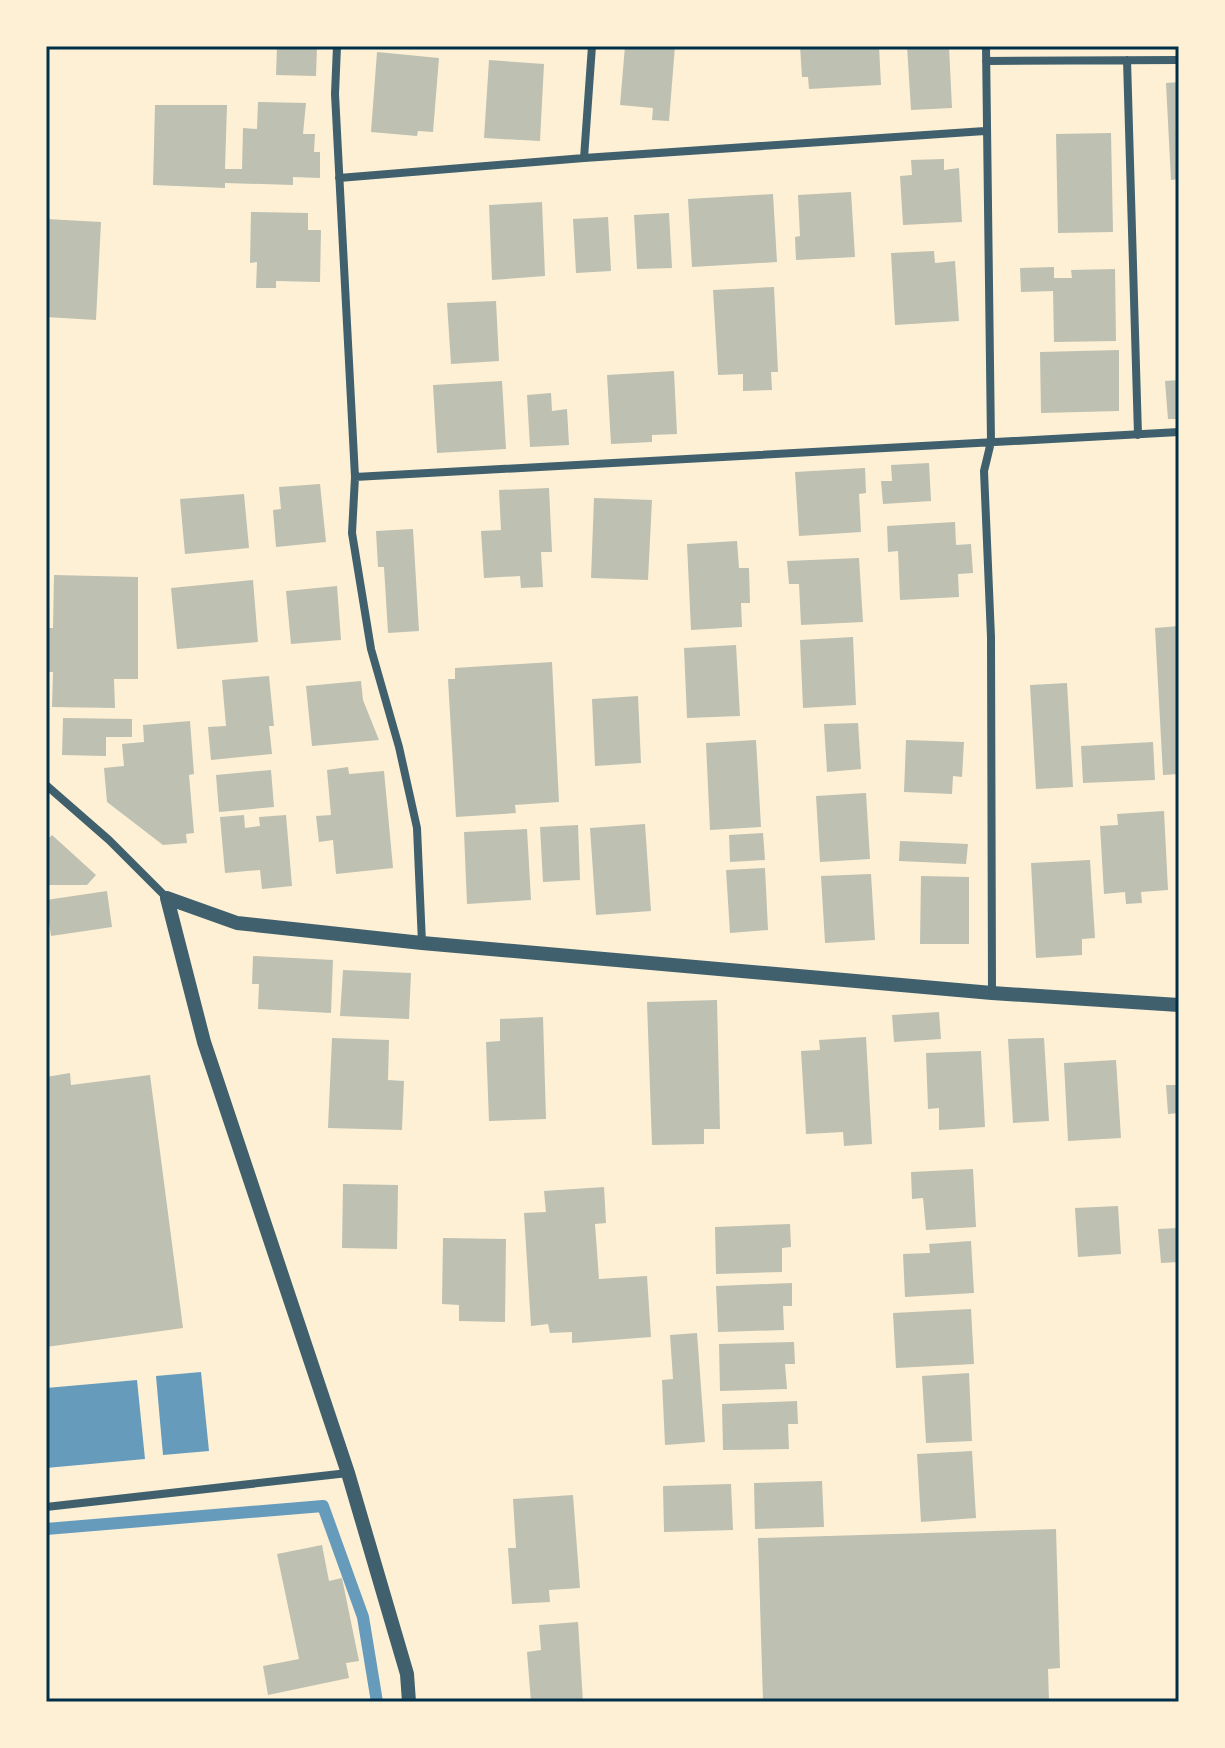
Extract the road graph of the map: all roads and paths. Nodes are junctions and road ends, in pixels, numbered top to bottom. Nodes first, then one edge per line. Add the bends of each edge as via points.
1 (337, 46) edge
2 (592, 46) edge
3 (986, 46) edge
4 (1127, 60) junction
5 (1179, 60) edge
6 (986, 61) junction
7 (985, 131) junction
8 (584, 158) junction
9 (339, 178) junction
10 (1179, 432) edge
11 (1138, 435) junction
12 (991, 442) junction
13 (355, 477) junction
14 (46, 785) edge
15 (167, 898) junction
16 (422, 943) junction
17 (992, 993) junction
18 (1179, 1005) edge
19 (348, 1473) junction
20 (46, 1507) edge
21 (409, 1702) edge

1 - 9 street
2 - 8 street
3 - 6 street
4 - 5 street
4 - 6 street
4 - 11 street
6 - 7 street
7 - 8 street
7 - 12 street
8 - 9 street
9 - 13 street
10 - 11 street
11 - 12 street
12 - 13 street
12 - 17 street via 984,471 991,637
13 - 16 street via 352,533 371,649 417,828
14 - 15 street
15 - 16 street via 237,923
15 - 19 street via 204,1042
16 - 17 street
17 - 18 street
19 - 20 street
19 - 21 street via 407,1674

